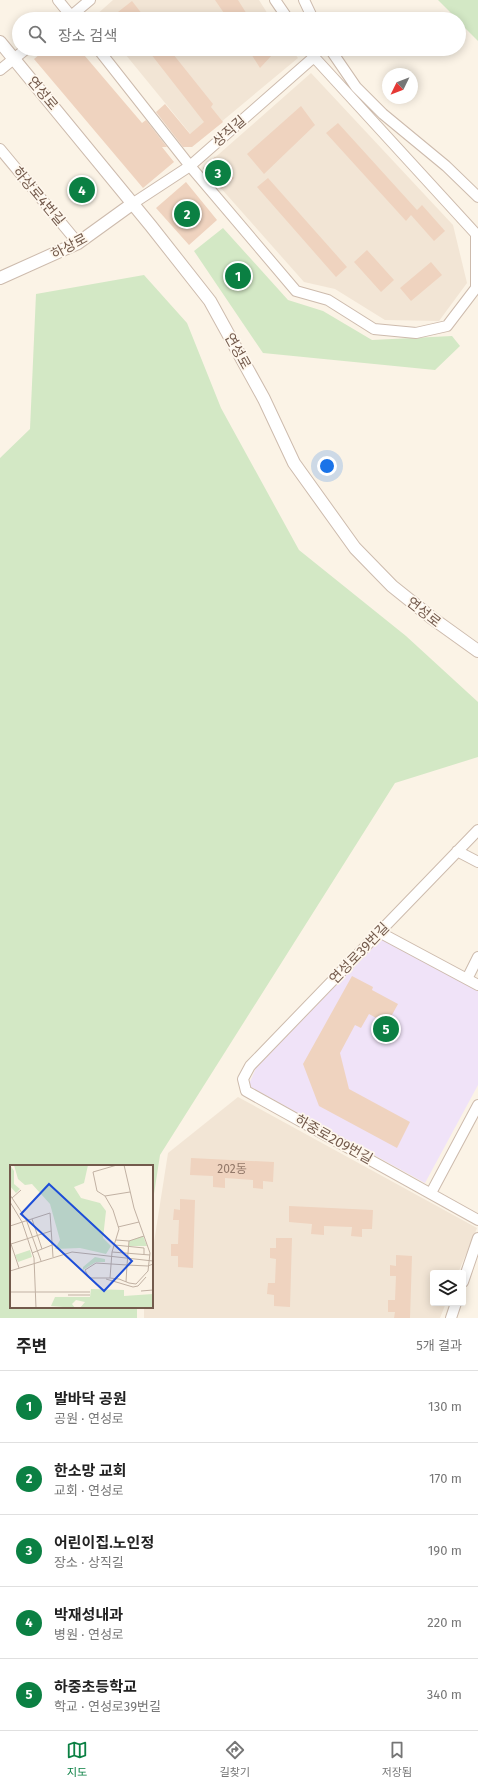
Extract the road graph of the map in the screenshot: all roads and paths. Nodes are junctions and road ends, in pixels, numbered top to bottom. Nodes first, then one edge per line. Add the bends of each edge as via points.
1 (58, 0) edge
2 (90, 0) edge
3 (275, 0) edge
4 (304, 0) edge
5 (67, 12) edge
6 (77, 12) edge
7 (283, 12) edge
8 (310, 12) edge
9 (0, 42) edge
10 (12, 56) edge
11 (17, 56) edge
12 (104, 56) edge
13 (308, 56) edge
14 (314, 56) edge
15 (335, 56) edge
16 (14, 58) junction
17 (0, 70) edge
18 (0, 149) edge
19 (190, 166) junction
20 (478, 197) edge
21 (132, 204) junction
22 (78, 243) junction
23 (1, 276) edge
24 (478, 651) edge
25 (478, 830) edge
26 (457, 851) junction
27 (478, 862) edge
28 (379, 932) junction
29 (478, 957) edge
30 (467, 979) junction
31 (478, 985) edge
32 (244, 1079) joint
33 (478, 1106) edge
34 (431, 1194) junction
35 (478, 1220) edge
36 (478, 1238) edge
37 (466, 1273) edge
38 (455, 1306) edge
39 (451, 1318) edge

1 - 5 street
2 - 6 street
3 - 7 street
4 - 8 street
9 - 10 street, 연성로
11 - 16 street
12 - 19 street
13 - 19 street, 상직길
14 - 19 street via 476,234 476,288 447,326 416,333 374,329 328,300 296,291
15 - 20 street via 356,87 382,114 446,166
16 - 17 street
16 - 21 street, 연성로
18 - 22 street, 하상로4번길
19 - 21 street, 상직길
21 - 22 street, 하상로
21 - 24 street, 연성로 via 210,301 264,398 294,463 354,548 392,586
22 - 23 street, 하상로
25 - 26 street, 연성로39번길
26 - 27 street
26 - 28 street, 연성로39번길
28 - 30 street
28 - 32 street, 연성로39번길 via 250,1066
29 - 30 street
30 - 31 street
32 - 34 street, 하중로209번길 via 246,1091
33 - 34 street
34 - 35 street, 하중로209번길
36 - 37 street
38 - 39 street

